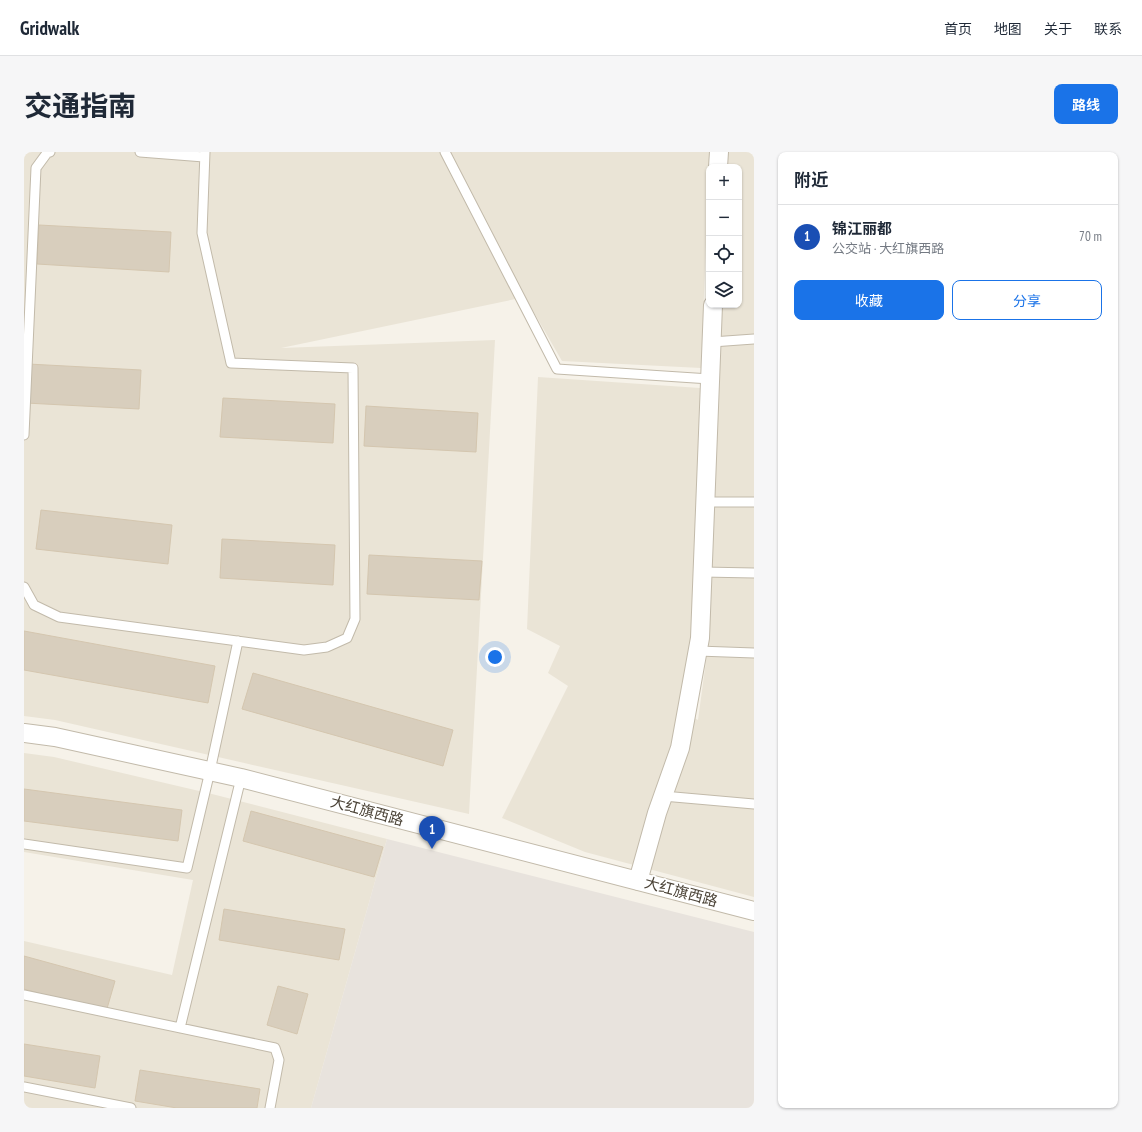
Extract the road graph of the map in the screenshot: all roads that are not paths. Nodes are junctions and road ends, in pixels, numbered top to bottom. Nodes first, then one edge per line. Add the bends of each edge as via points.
1 (50, 152) edge
2 (140, 152) edge
3 (445, 152) edge
4 (719, 152) edge
5 (204, 155) edge
6 (718, 164) edge
7 (713, 308) edge
8 (754, 339) edge
9 (712, 342) junction
10 (710, 379) junction
11 (24, 435) edge
12 (706, 502) junction
13 (754, 502) edge
14 (703, 572) junction
15 (754, 573) edge
16 (24, 587) edge
17 (238, 641) junction
18 (698, 651) junction
19 (754, 653) edge
20 (24, 733) edge
21 (210, 771) junction
22 (241, 778) junction
23 (663, 796) junction
24 (754, 804) edge
25 (24, 844) edge
26 (638, 881) junction
27 (754, 911) edge
28 (24, 995) edge
29 (180, 1028) junction
30 (24, 1087) edge
31 (131, 1108) edge
32 (270, 1108) edge

1 - 11 lane via 36,168
2 - 5 lane
3 - 10 lane via 557,369
4 - 6 street
5 - 17 lane via 202,233 231,363 353,368 355,619 347,638 327,648 304,650
7 - 9 street
8 - 9 lane
9 - 10 street
10 - 12 street
12 - 13 lane
12 - 14 street
14 - 15 lane
14 - 18 street
16 - 17 lane via 34,605 59,617
17 - 21 lane
18 - 19 lane
18 - 23 street via 680,748
20 - 21 street, 大红旗西路 via 55,737
21 - 22 street, 大红旗西路
21 - 25 lane via 187,868
22 - 26 street, 大红旗西路
22 - 29 lane
23 - 24 lane
23 - 26 street
26 - 27 street, 大红旗西路
28 - 29 lane
29 - 32 lane via 275,1048 279,1060
30 - 31 lane

